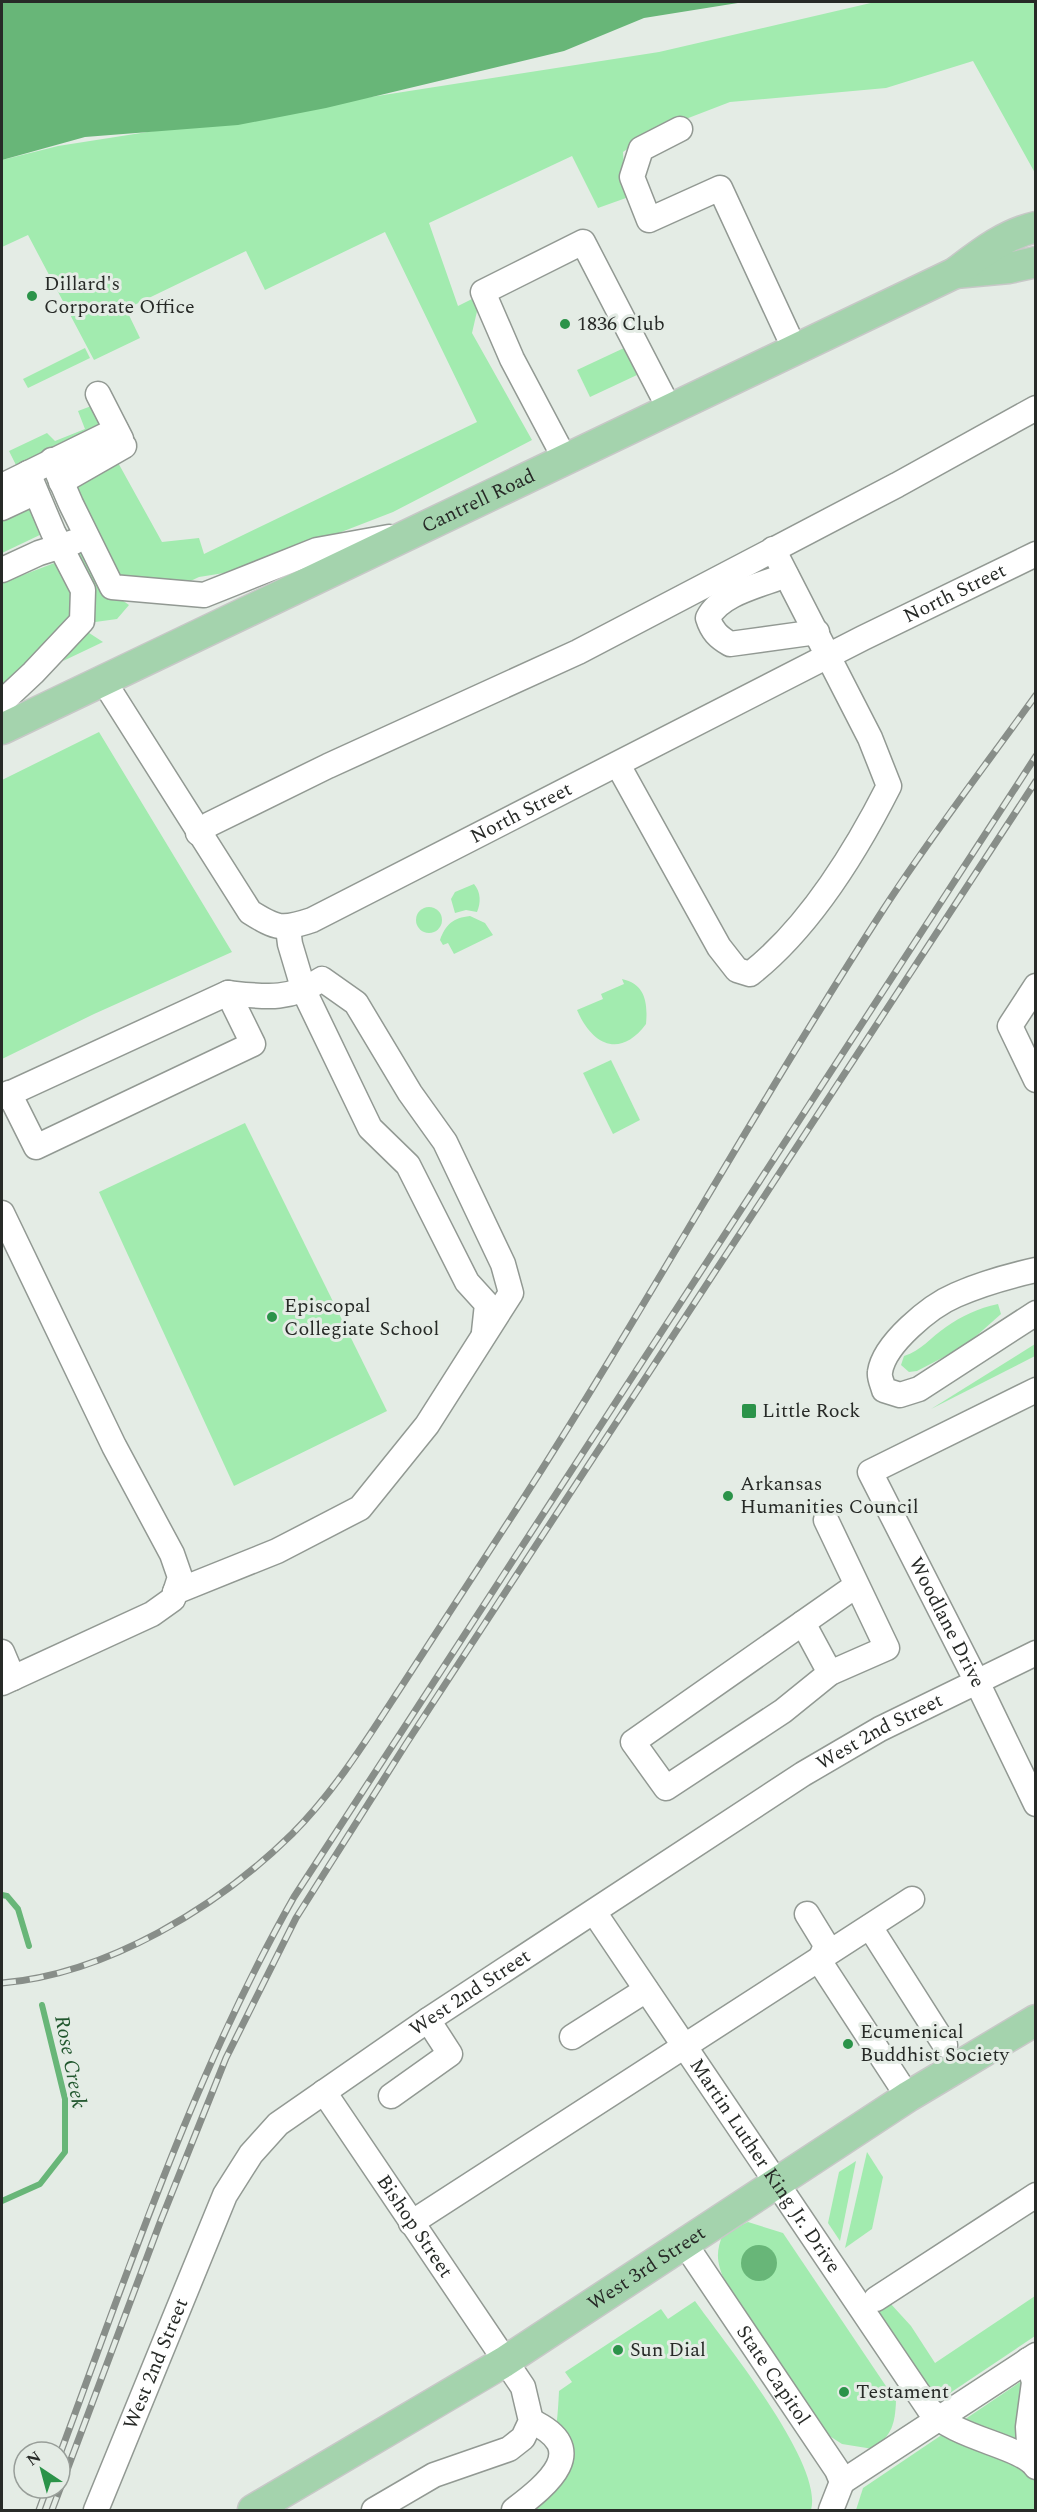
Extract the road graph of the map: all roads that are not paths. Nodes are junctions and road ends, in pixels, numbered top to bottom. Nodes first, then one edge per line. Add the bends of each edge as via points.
1 (680, 129) dead end
2 (1035, 227) edge
3 (1035, 262) edge
4 (955, 273) junction
5 (795, 350) junction
6 (98, 394) dead end
7 (1035, 408) edge
8 (670, 410) junction
9 (565, 459) junction
10 (57, 471) junction
11 (31, 483) junction
12 (2, 486) edge
13 (2, 508) edge
14 (410, 533) junction
15 (87, 537) junction
16 (62, 547) junction
17 (772, 549) junction
18 (1035, 554) edge
19 (2, 570) edge
20 (786, 575) junction
21 (817, 632) junction
22 (830, 656) junction
23 (103, 680) junction
24 (2, 702) edge
25 (2, 729) edge
26 (618, 765) junction
27 (198, 833) junction
28 (288, 928) junction
29 (1035, 986) edge
30 (304, 991) junction
31 (228, 993) junction
32 (1035, 1080) edge
33 (5, 1095) edge
34 (2, 1213) edge
35 (1035, 1270) edge
36 (1035, 1312) edge
37 (483, 1335) junction
38 (1035, 1390) edge
39 (826, 1520) dead end
40 (857, 1585) junction
41 (175, 1592) junction
42 (803, 1623) junction
43 (2, 1652) edge
44 (1035, 1653) edge
45 (830, 1673) junction
46 (7, 1681) edge
47 (977, 1682) junction
48 (1035, 1804) edge
49 (912, 1899) dead end
50 (594, 1912) junction
51 (807, 1914) dead end
52 (870, 1927) junction
53 (820, 1960) junction
54 (646, 1990) junction
55 (428, 2020) junction
56 (1035, 2020) edge
57 (572, 2037) dead end
58 (945, 2045) dead end
59 (685, 2047) junction
60 (324, 2092) junction
61 (391, 2096) dead end
62 (908, 2097) junction
63 (777, 2181) junction
64 (1035, 2195) edge
65 (411, 2223) junction
66 (685, 2244) junction
67 (876, 2299) dead end
68 (1032, 2358) edge
69 (504, 2362) junction
70 (938, 2420) junction
71 (531, 2421) junction
72 (1033, 2463) edge
73 (842, 2482) junction
74 (96, 2511) edge
75 (253, 2511) edge
76 (374, 2511) edge
77 (514, 2511) edge
78 (831, 2511) edge

1 - 5 street via 641,149 632,177 649,220 720,188
2 - 4 main road via 996,243
3 - 4 main road
4 - 5 main road, Cantrell Road
5 - 8 main road, Cantrell Road
6 - 10 street via 121,438
7 - 17 street
8 - 9 main road, Cantrell Road
8 - 9 street via 583,242 483,292 512,359
9 - 14 main road, Cantrell Road
10 - 11 street
10 - 15 street
11 - 12 street
11 - 13 street
11 - 16 street
14 - 15 street via 317,550 204,595 112,586
14 - 23 main road, Cantrell Road
15 - 16 street
16 - 19 street
16 - 24 street via 83,590 82,621
17 - 20 street
17 - 27 street via 578,652 328,766
18 - 22 street, North Street
20 - 21 street
20 - 21 street via 724,600 712,609 708,618 711,628 730,644
21 - 22 street
22 - 26 street, North Street
22 - 26 street via 870,738 888,786 869,826 800,927 750,974 737,970 719,947
23 - 25 main road, Cantrell Road
23 - 27 street
26 - 28 street, North Street
27 - 28 street via 250,912 273,926
28 - 30 street
29 - 32 street via 1010,1026
30 - 31 street via 269,997
30 - 37 street via 370,1128 408,1165 467,1282 487,1304
30 - 37 street via 322,979 356,1004 445,1142 503,1264 511,1293
31 - 33 street
31 - 33 street via 253,1044 36,1147
34 - 41 street via 114,1446 172,1554 180,1576
35 - 36 street via 954,1295 915,1322 888,1351 879,1374 884,1390 900,1395 919,1389
37 - 41 street via 427,1425 360,1508 277,1551
38 - 47 street, Woodlane Drive via 870,1472
39 - 40 street
40 - 42 street
40 - 45 street via 887,1648
41 - 46 street via 173,1599 152,1614
42 - 45 street
42 - 45 street via 633,1742 666,1788 783,1711
43 - 46 street
44 - 47 street, West 2nd Street
47 - 48 street, Woodlane Drive
47 - 50 street, West 2nd Street via 837,1753
49 - 52 street
50 - 54 street, Martin Luther King Jr. Drive
50 - 55 street, West 2nd Street
51 - 53 street via 826,1945
52 - 53 street
52 - 58 street
53 - 59 street
53 - 62 street
54 - 57 street
54 - 59 street, Martin Luther King Jr. Drive
55 - 60 street, West 2nd Street
55 - 61 street via 450,2054
56 - 62 main road, West 3rd Street
59 - 63 street, Martin Luther King Jr. Drive
59 - 65 street
60 - 65 street, Bishop Street
60 - 74 street, West 2nd Street via 266,2136 225,2195
62 - 63 main road, West 3rd Street
63 - 66 main road, West 3rd Street
63 - 70 street, Martin Luther King Jr. Drive
64 - 67 street
65 - 69 street, Bishop Street
66 - 69 main road, West 3rd Street
66 - 73 street, State Capitol
68 - 70 street
68 - 72 street via 1034,2382 1028,2427
69 - 71 street, Bishop Street via 523,2387
69 - 75 main road, West 3rd Street
70 - 72 street
70 - 73 street
71 - 76 street via 523,2438 508,2449 434,2475
71 - 77 street via 555,2434 562,2447 561,2461 553,2478
73 - 78 street

